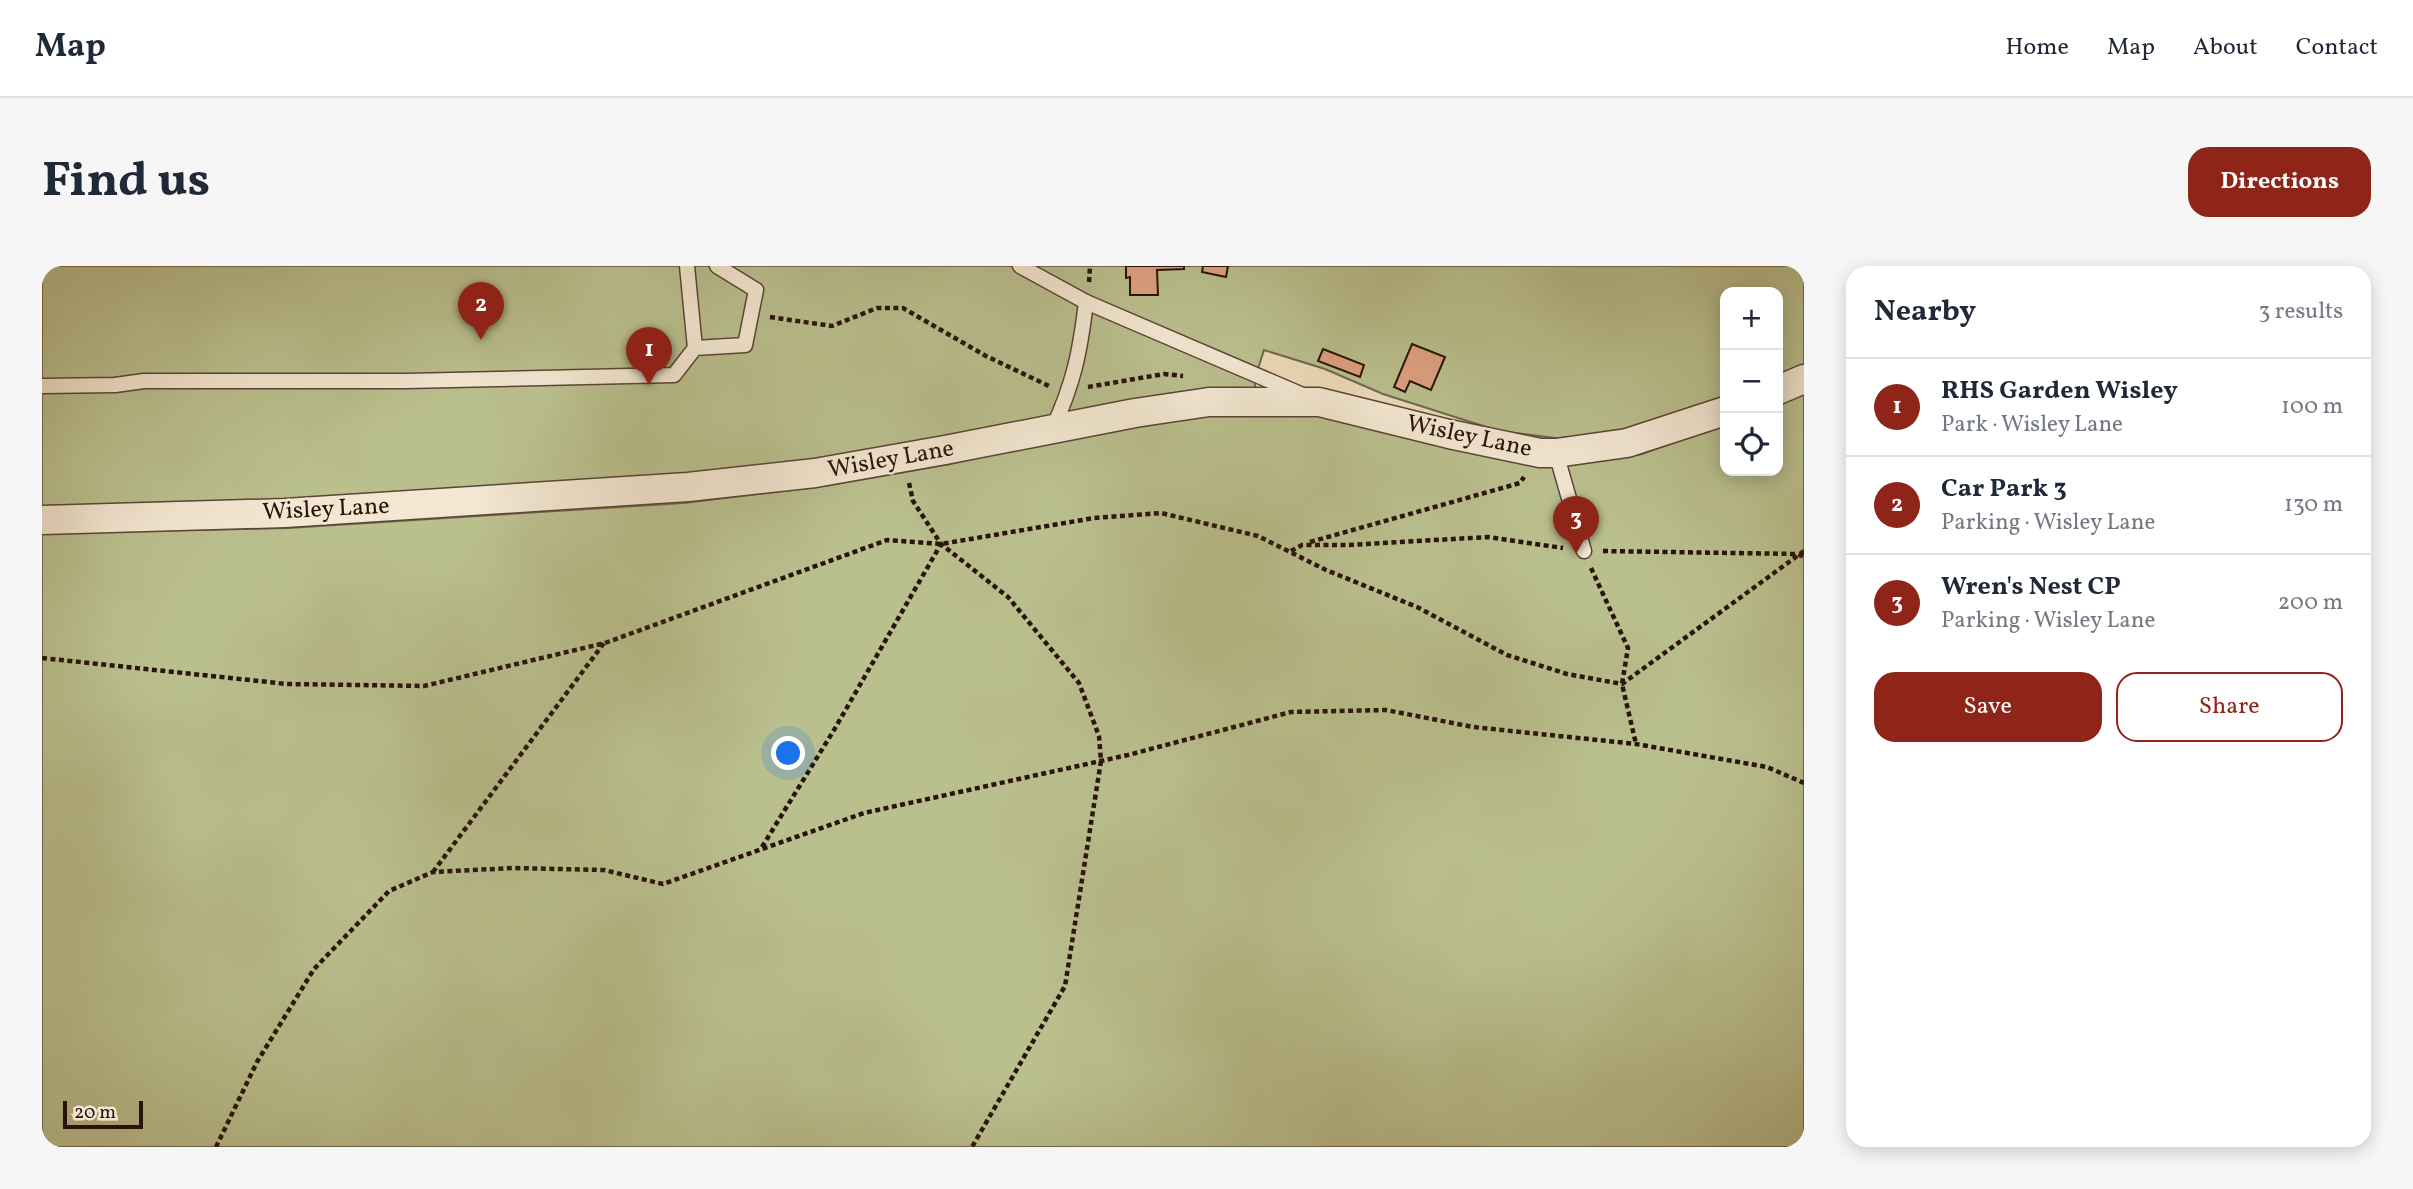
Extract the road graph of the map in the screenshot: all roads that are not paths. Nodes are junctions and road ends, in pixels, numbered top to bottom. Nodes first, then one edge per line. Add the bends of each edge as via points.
1 (688, 266) edge
2 (717, 266) edge
3 (1020, 266) edge
4 (1086, 302) junction
5 (695, 348) junction
6 (1804, 379) edge
7 (42, 386) edge
8 (1783, 388) edge
9 (1319, 402) junction
10 (1720, 413) edge
11 (1053, 428) junction
12 (1548, 453) junction
13 (42, 520) edge
14 (1584, 551) road end

1 - 5 lane
2 - 5 lane via 756,290 746,345
3 - 4 lane
4 - 9 lane
4 - 11 lane via 1080,353
5 - 7 lane via 674,375
6 - 8 street
9 - 11 street, Wisley Lane via 1209,402
9 - 12 street, Wisley Lane
10 - 12 street, Wisley Lane via 1627,443
11 - 13 street, Wisley Lane via 815,473 688,487 285,513
12 - 14 lane

